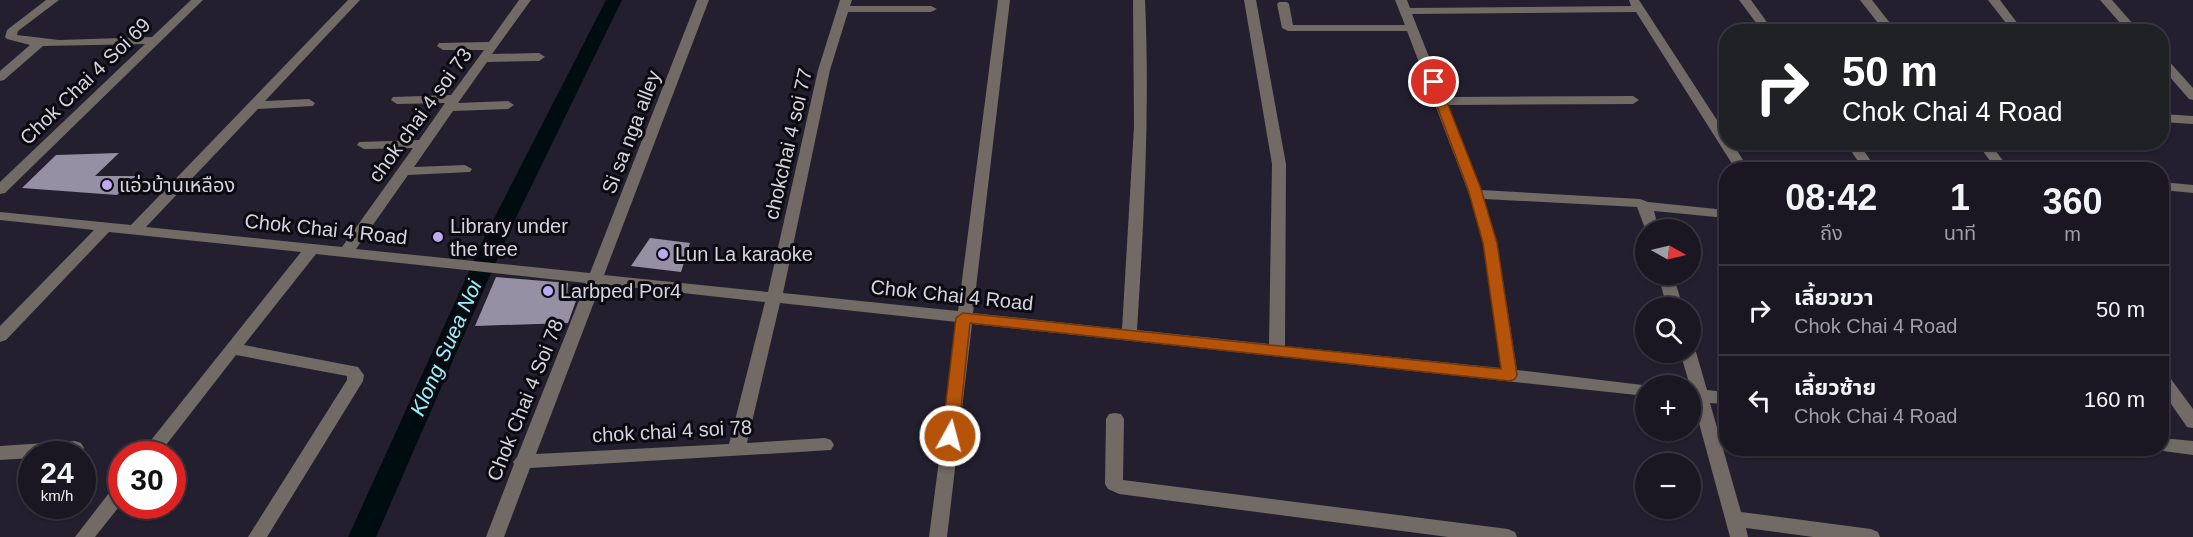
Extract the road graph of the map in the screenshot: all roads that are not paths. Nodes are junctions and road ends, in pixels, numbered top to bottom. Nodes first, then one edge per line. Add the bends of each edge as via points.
1 (52, 0) edge
2 (197, 0) edge
3 (354, 0) edge
4 (525, 0) edge
5 (703, 0) edge
6 (1004, 0) edge
7 (1139, 0) edge
8 (1250, 0) edge
9 (1745, 0) edge
10 (1866, 0) edge
11 (1994, 0) edge
12 (2106, 0) edge
13 (844, 4) edge
14 (1283, 4) dead end
15 (1403, 5) edge
16 (1636, 5) edge
17 (932, 9) dead end
18 (1762, 24) edge
19 (1886, 24) edge
20 (2013, 24) edge
21 (2128, 24) edge
22 (1412, 28) junction
23 (154, 40) junction
24 (40, 42) junction
25 (442, 46) dead end
26 (493, 46) junction
27 (539, 57) dead end
28 (485, 58) junction
29 (2169, 69) edge
30 (0, 77) edge
31 (2193, 96) edge
32 (397, 100) dead end
33 (1633, 100) dead end
34 (1441, 101) junction
35 (309, 103) dead end
36 (452, 103) junction
37 (254, 105) junction
38 (508, 105) dead end
39 (2169, 118) edge
40 (2193, 120) edge
41 (1719, 133) edge
42 (423, 144) junction
43 (364, 145) dead end
44 (1988, 150) edge
45 (1998, 162) edge
46 (465, 169) dead end
47 (404, 171) junction
48 (2169, 187) edge
49 (2193, 189) edge
50 (0, 190) edge
51 (1476, 194) junction
52 (1645, 206) junction
53 (1719, 213) edge
54 (0, 216) edge
55 (1649, 219) edge
56 (106, 227) junction
57 (135, 230) junction
58 (312, 249) junction
59 (346, 252) junction
60 (596, 279) junction
61 (774, 297) junction
62 (963, 318) junction
63 (1129, 335) junction
64 (0, 336) edge
65 (233, 349) junction
66 (1277, 351) junction
67 (1510, 375) junction
68 (1635, 389) edge
69 (2169, 389) edge
70 (1701, 396) edge
71 (1719, 397) edge
72 (1701, 411) edge
73 (1115, 419) dead end
74 (2193, 422) edge
75 (159, 441) edge
76 (825, 445) dead end
77 (2169, 446) edge
78 (2193, 448) edge
79 (736, 450) junction
80 (18, 452) edge
81 (0, 453) edge
82 (522, 462) junction
83 (108, 507) edge
84 (1737, 528) edge
85 (84, 537) edge
86 (257, 537) edge
87 (495, 537) edge
88 (938, 537) edge
89 (1508, 537) edge
90 (1871, 537) edge

1 - 24 street via 13,30 11,37
2 - 23 street, Chok Chai 4 Soi 69
3 - 37 street
4 - 26 street, chok chai 4 soi 73
5 - 60 street, Si sa nga alley
6 - 62 street
7 - 63 street via 1143,65 1141,164
8 - 66 street via 1279,164
9 - 18 street
10 - 19 street
11 - 20 street
12 - 21 street
13 - 17 street
13 - 61 street, chokchai 4 soi 77 via 824,70
14 - 22 street via 1288,28
15 - 16 street
15 - 22 street
16 - 41 street
22 - 34 street
23 - 24 street
23 - 50 street, Chok Chai 4 Soi 69
24 - 30 street
25 - 26 street
26 - 28 street, chok chai 4 soi 73
27 - 28 street
28 - 36 street, chok chai 4 soi 73
29 - 31 street
32 - 36 street
33 - 34 street
34 - 51 street
35 - 37 street
36 - 38 street
36 - 42 street, chok chai 4 soi 73
37 - 57 street
39 - 40 street
42 - 43 street
42 - 47 street, chok chai 4 soi 73
44 - 45 street
46 - 47 street
47 - 59 street, chok chai 4 soi 73
48 - 49 street
51 - 52 street
51 - 67 street via 1490,243
52 - 53 street
52 - 55 street
54 - 56 street, Chok Chai 4 Road
56 - 57 street, Chok Chai 4 Road
56 - 64 street
57 - 58 street, Chok Chai 4 Road
58 - 59 street, Chok Chai 4 Road
58 - 65 street
59 - 60 street, Chok Chai 4 Road
60 - 61 street, Chok Chai 4 Road
60 - 82 street, Chok Chai 4 Soi 78
61 - 62 street, Chok Chai 4 Road
61 - 79 street, chokchai 4 soi 77
62 - 63 street, Chok Chai 4 Road
62 - 88 street
63 - 66 street, Chok Chai 4 Road
65 - 75 street
65 - 86 street via 352,371 356,375
66 - 67 street, Chok Chai 4 Road
67 - 68 street, Chok Chai 4 Road
69 - 74 street
70 - 71 street
72 - 84 street
73 - 89 street via 1114,484 1119,487
76 - 79 street, chok chai 4 soi 78
77 - 78 street
79 - 82 street, chok chai 4 soi 78
80 - 81 street
82 - 87 street, Chok Chai 4 Soi 78
83 - 85 street
84 - 90 street

